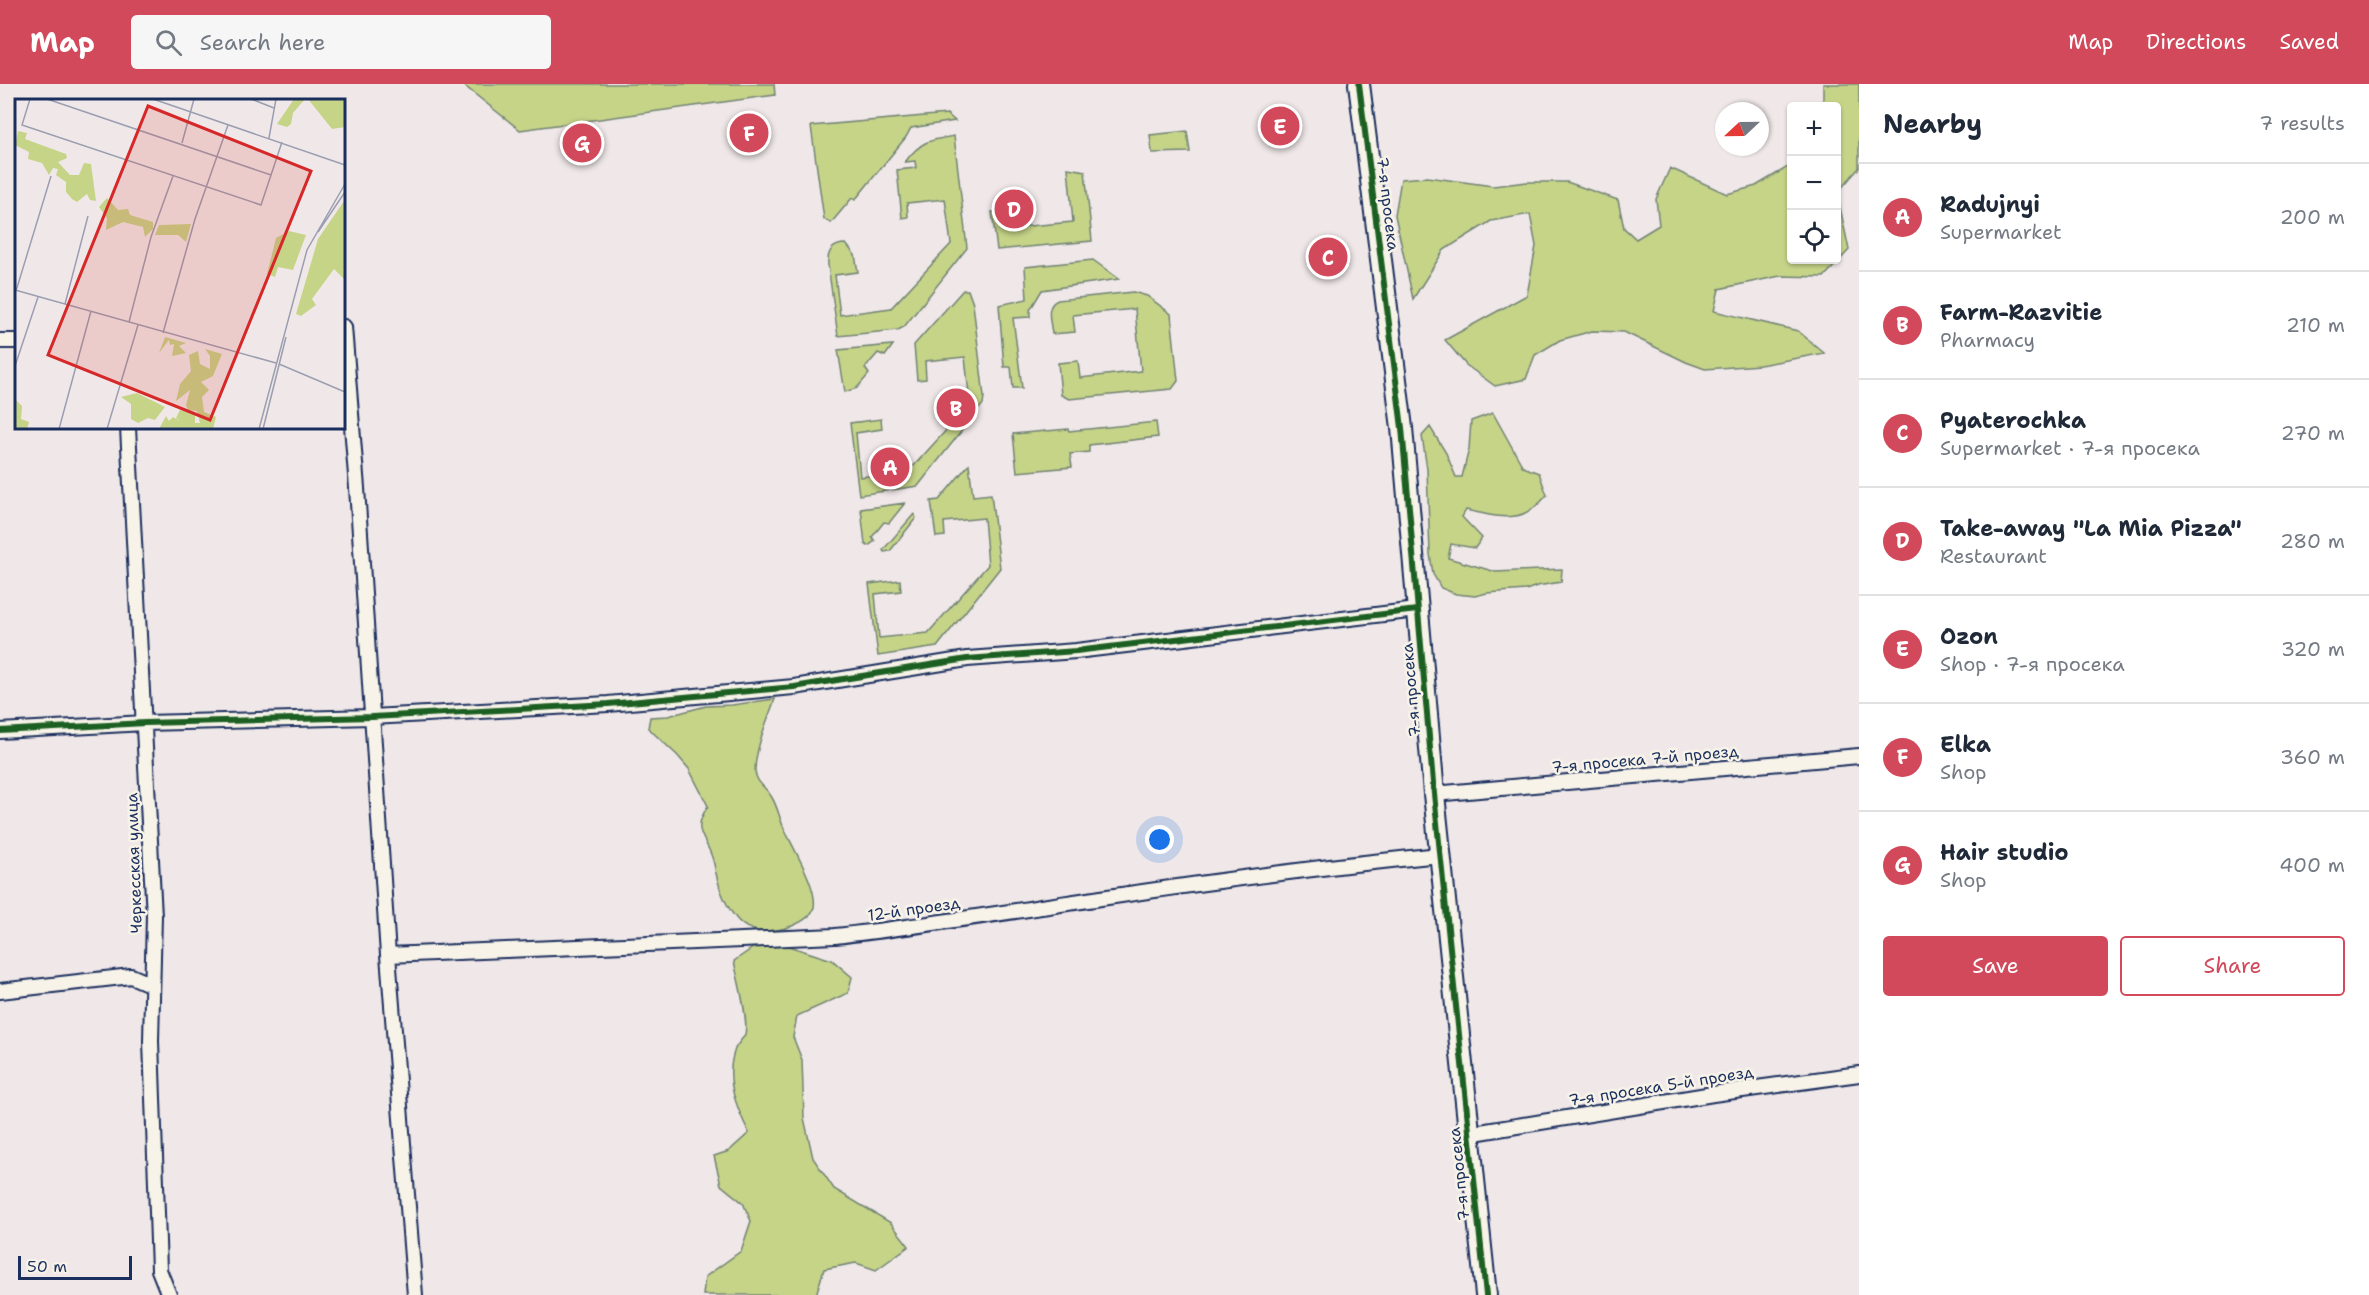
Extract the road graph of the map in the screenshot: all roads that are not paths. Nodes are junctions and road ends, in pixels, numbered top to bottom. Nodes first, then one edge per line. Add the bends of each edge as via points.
1 (1359, 84) edge
2 (345, 341) edge
3 (128, 429) edge
4 (1417, 610) junction
5 (372, 717) junction
6 (145, 723) junction
7 (0, 731) edge
8 (1859, 756) edge
9 (1434, 794) junction
10 (1440, 855) junction
11 (388, 955) junction
12 (152, 984) junction
13 (0, 991) edge
14 (1859, 1074) edge
15 (1468, 1134) junction
16 (169, 1295) edge
17 (416, 1295) edge
18 (1486, 1295) edge

1 - 4 street, 7-я просека via 1402,428
2 - 5 street
3 - 6 street, Черкесская улица
4 - 5 street via 1076,651 967,659 783,688 608,704
4 - 9 street, 7-я просека
5 - 6 street
5 - 11 street
6 - 7 street
6 - 12 street, Черкесская улица via 154,916
8 - 9 street, 7-я просека 7-й проезд
9 - 10 street, 7-я просека
10 - 11 street, 12-й проезд via 1348,864 835,936
10 - 15 street, 7-я просека
11 - 17 street
12 - 13 street via 131,976
12 - 16 street, Черкесская улица via 159,1270
14 - 15 street, 7-я просека 5-й проезд
15 - 18 street, 7-я просека

